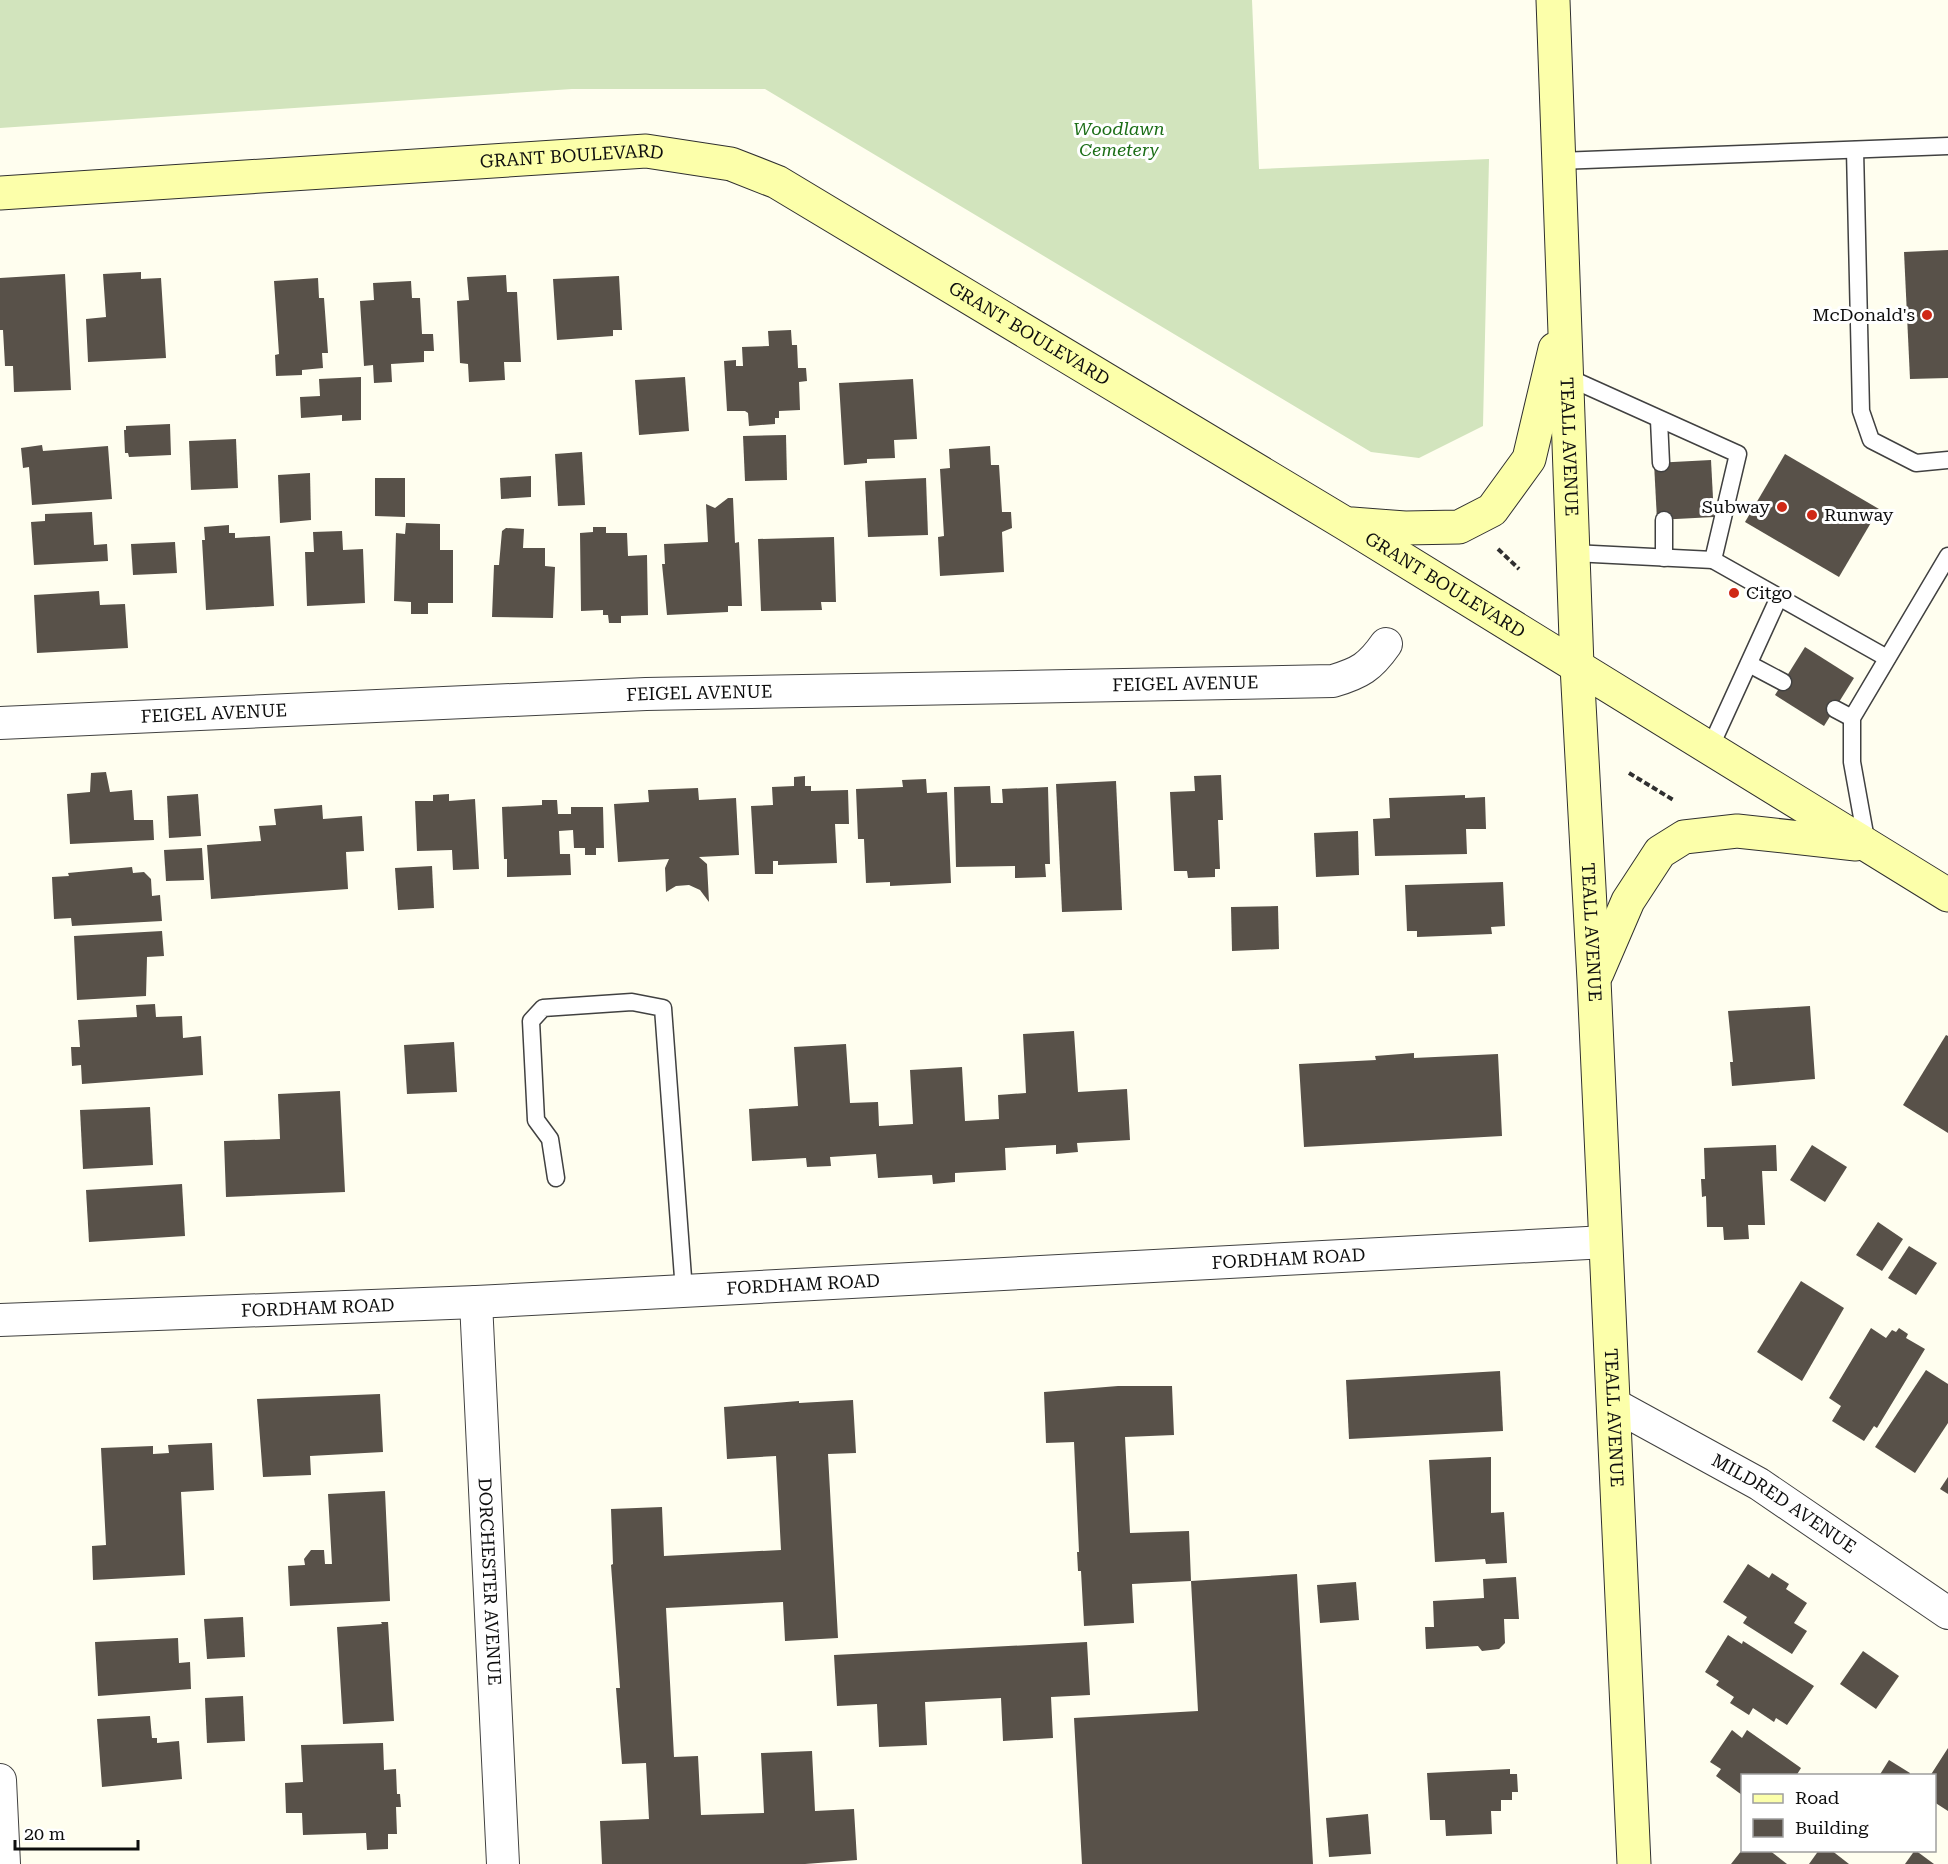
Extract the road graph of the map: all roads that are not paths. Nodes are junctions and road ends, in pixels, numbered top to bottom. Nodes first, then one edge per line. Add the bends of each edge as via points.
1 (1553, 0) edge
2 (1948, 146) edge
3 (1855, 150) junction
4 (1559, 160) junction
5 (0, 193) edge
6 (1565, 309) junction
7 (1567, 377) junction
8 (1659, 420) junction
9 (1948, 460) edge
10 (1661, 462) dead end
11 (1664, 520) dead end
12 (1346, 524) junction
13 (1573, 553) junction
14 (1948, 555) edge
15 (1664, 558) junction
16 (1713, 560) junction
17 (1779, 597) junction
18 (1386, 644) dead end
19 (1887, 658) junction
20 (1749, 664) junction
21 (1577, 666) junction
22 (1783, 682) dead end
23 (1835, 709) dead end
24 (1852, 718) junction
25 (0, 723) edge
26 (1710, 748) junction
27 (1867, 846) junction
28 (1948, 895) edge
29 (1594, 980) junction
30 (556, 1178) dead end
31 (1606, 1242) junction
32 (684, 1291) junction
33 (476, 1302) junction
34 (0, 1320) edge
35 (1613, 1404) junction
36 (1948, 1613) edge
37 (0, 1780) edge
38 (4, 1864) edge
39 (503, 1864) edge
40 (1634, 1864) edge

1 - 4 street, TEALL AVENUE
2 - 3 lane
3 - 4 lane
3 - 9 lane via 1861,411 1871,440 1916,462
4 - 6 street, TEALL AVENUE
5 - 12 street, GRANT BOULEVARD via 646,151 731,164 777,182
6 - 7 street, TEALL AVENUE
6 - 12 street via 1529,459 1492,510 1459,527
7 - 8 lane
7 - 13 street, TEALL AVENUE
8 - 10 lane
8 - 16 lane via 1738,454
11 - 15 lane
12 - 21 street, GRANT BOULEVARD
13 - 15 lane
13 - 21 street, TEALL AVENUE
14 - 19 lane
15 - 16 lane
16 - 17 lane
17 - 19 lane
17 - 20 lane
18 - 25 street, FEIGEL AVENUE via 1373,663 1354,675 1333,681 646,694
19 - 24 lane
20 - 22 lane
20 - 26 lane
21 - 26 street, GRANT BOULEVARD
21 - 29 street, TEALL AVENUE
23 - 24 lane
24 - 27 lane via 1852,762
26 - 27 street, GRANT BOULEVARD
27 - 28 street, GRANT BOULEVARD
27 - 29 street via 1737,831 1684,837 1660,852 1628,901
29 - 31 street, TEALL AVENUE
30 - 32 lane via 550,1139 536,1120 531,1022 543,1008 632,1002 663,1008
31 - 32 street, FORDHAM ROAD
31 - 35 street, TEALL AVENUE
32 - 33 street, FORDHAM ROAD
33 - 34 street, FORDHAM ROAD
33 - 39 street, DORCHESTER AVENUE
35 - 36 street, MILDRED AVENUE via 1759,1484
35 - 40 street, TEALL AVENUE
37 - 38 street

